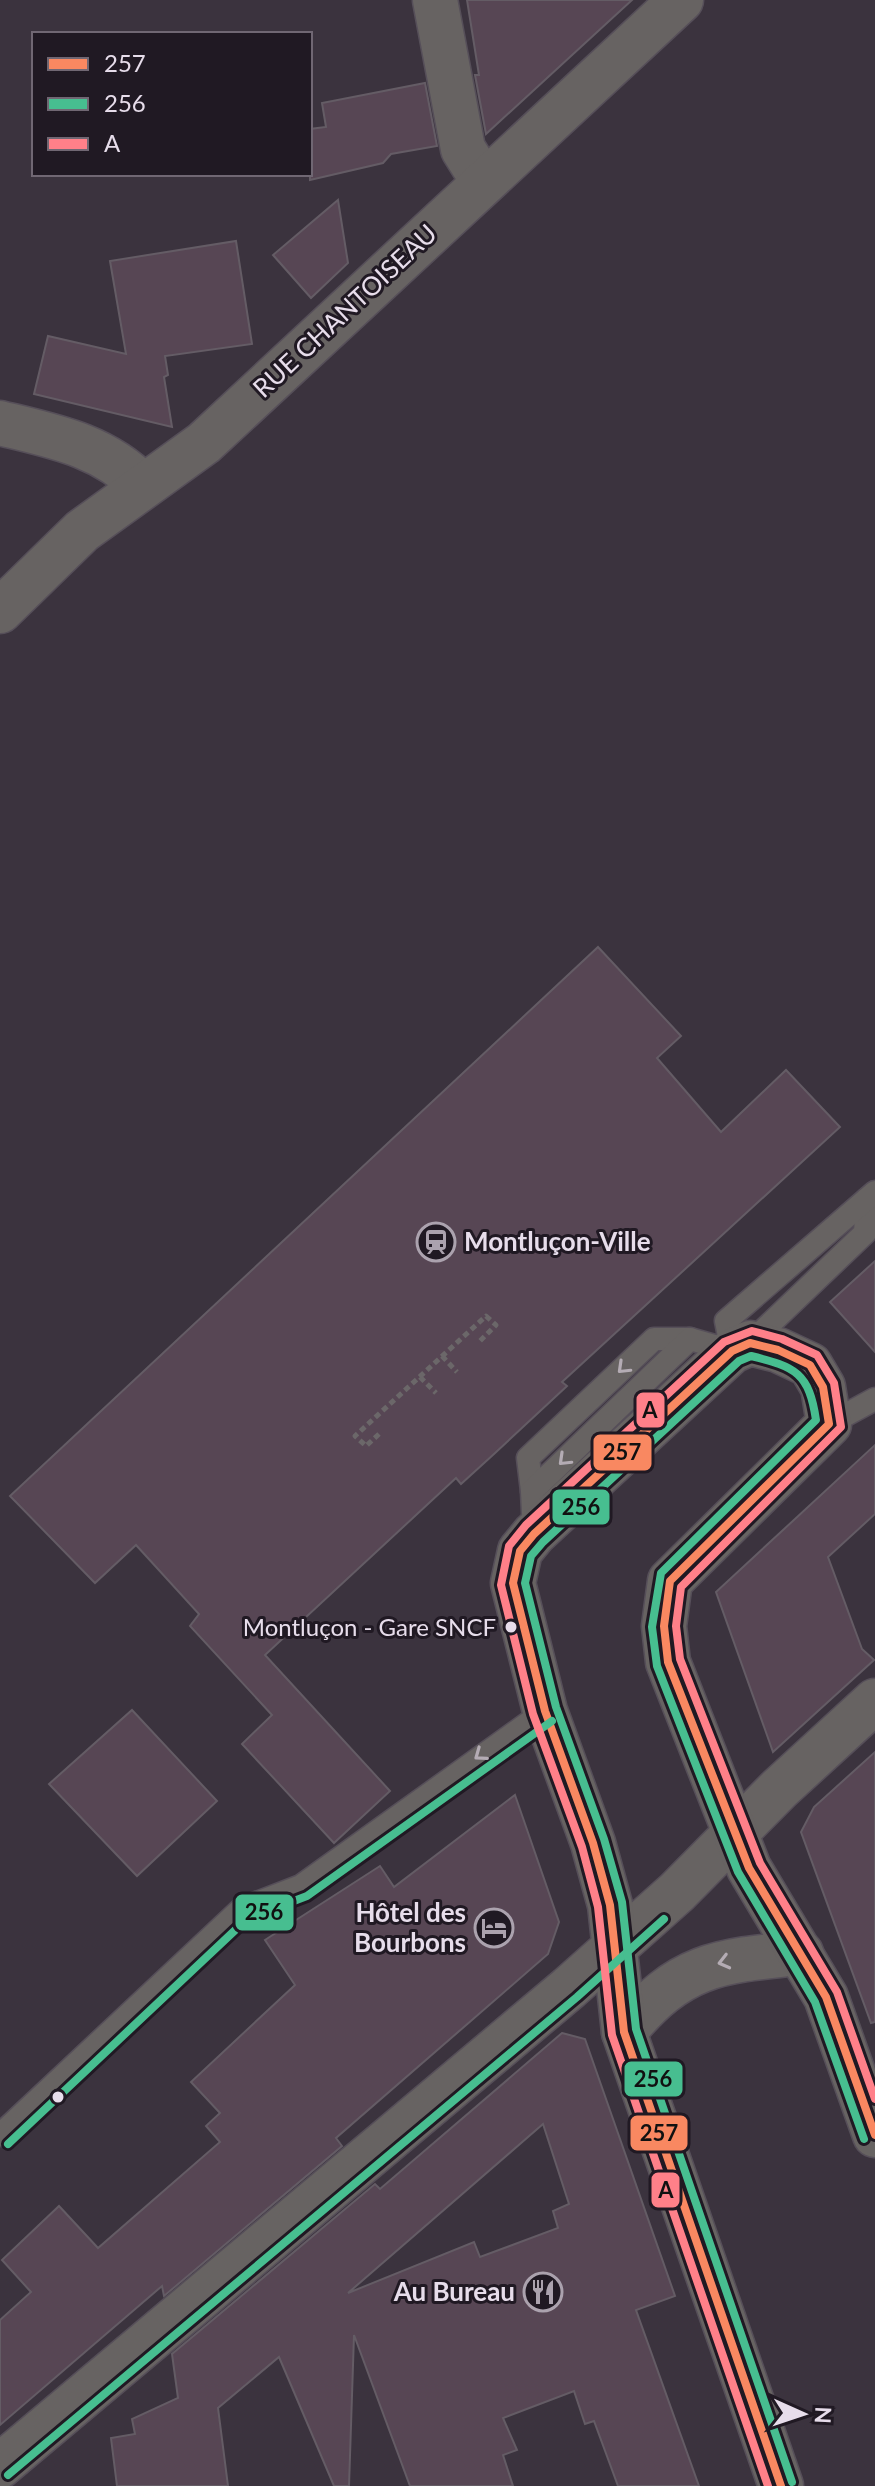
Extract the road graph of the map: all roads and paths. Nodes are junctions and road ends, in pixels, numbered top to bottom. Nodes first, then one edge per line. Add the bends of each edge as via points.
1 (435, 0) edge
2 (681, 0) edge
3 (483, 181) junction
4 (0, 423) edge
5 (142, 485) junction
6 (0, 611) edge
7 (871, 1195) edge
8 (479, 1342) dead end
9 (741, 1347) junction
10 (442, 1356) junction
11 (457, 1372) dead end
12 (420, 1377) junction
13 (436, 1393) dead end
14 (875, 1399) edge
15 (829, 1424) junction
16 (379, 1434) dead end
17 (533, 1513) junction
18 (875, 1701) edge
19 (545, 1711) junction
20 (736, 1837) junction
21 (615, 1943) junction
22 (801, 1953) junction
23 (624, 2032) junction
24 (0, 2135) edge
25 (875, 2135) edge
26 (0, 2466) edge
27 (781, 2486) edge

1 - 3 street via 463,149
2 - 3 street, RUE CHANTOISEAU
3 - 5 street, RUE CHANTOISEAU via 204,443
4 - 5 street via 82,444 122,464
5 - 6 street, RUE CHANTOISEAU via 82,531
7 - 9 lane via 865,1233
7 - 9 lane via 726,1321
8 - 10 path via 496,1325 486,1316
9 - 15 street via 778,1350 810,1365 823,1387
9 - 17 street
9 -> 17 lane via 690,1339
10 - 11 path
10 - 12 path
12 - 13 path
12 - 16 path via 355,1436 366,1446
14 - 15 lane
15 - 20 street via 670,1581 664,1626 668,1662
17 - 19 street via 513,1583
18 - 20 street via 779,1789
19 - 21 street via 593,1843
19 -> 24 lane via 301,1886 241,1909
20 - 21 street
20 - 22 street
21 - 23 street
21 - 26 street via 569,1988
22 -> 23 street via 732,1960 684,1977 648,2003
22 - 25 street via 826,1997
23 - 27 street

